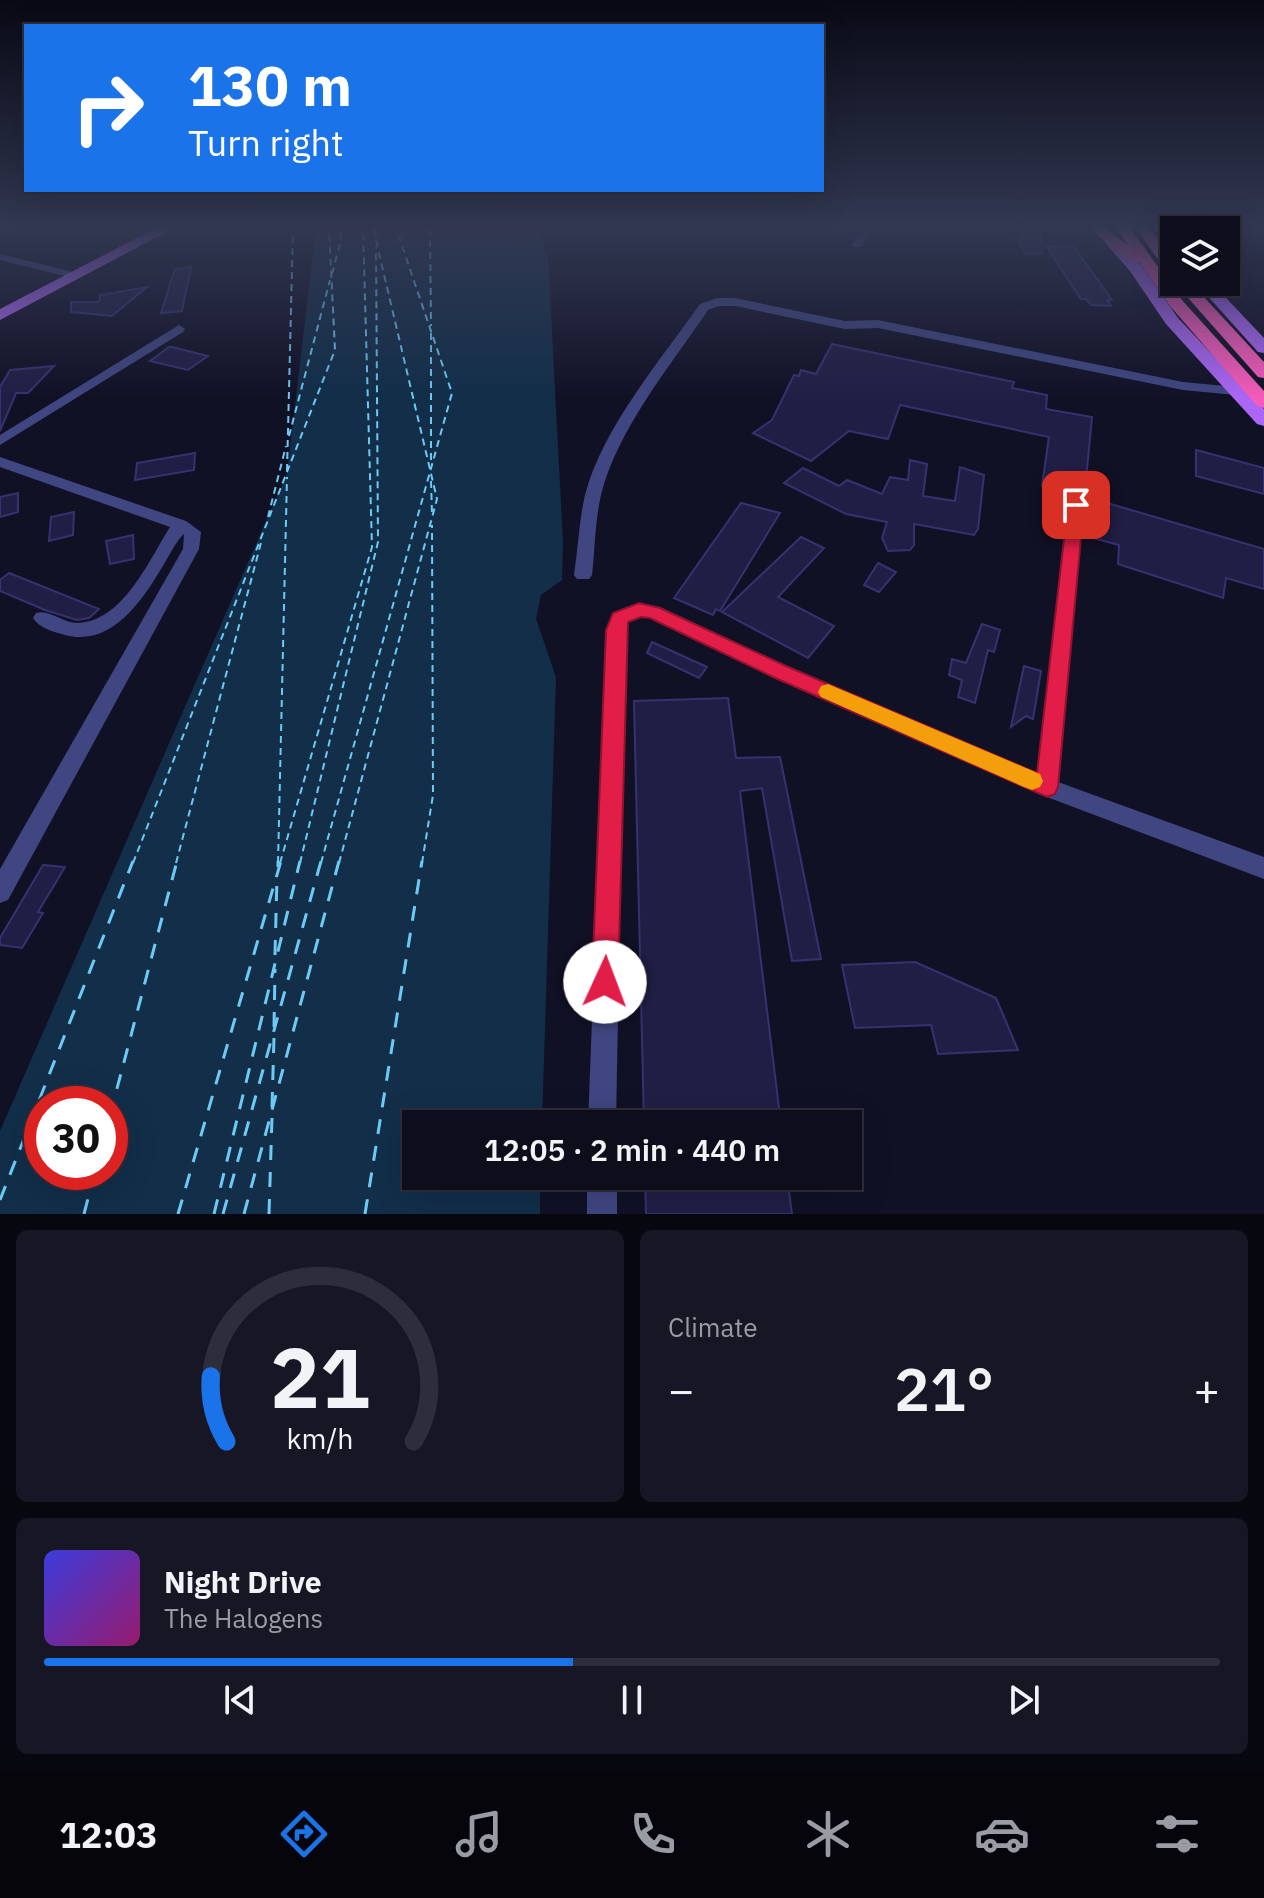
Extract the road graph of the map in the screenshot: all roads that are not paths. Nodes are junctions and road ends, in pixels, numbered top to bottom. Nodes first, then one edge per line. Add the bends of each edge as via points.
1 (60, 285) edge
2 (1174, 296) edge
3 (1187, 296) edge
4 (1193, 296) edge
5 (1200, 296) edge
6 (0, 315) edge
7 (179, 329) dead end
8 (1264, 348) edge
9 (1264, 373) edge
10 (1236, 391) junction
11 (1264, 402) edge
12 (1264, 420) edge
13 (0, 441) edge
14 (0, 462) edge
15 (1076, 505) dead end
16 (180, 525) junction
17 (583, 575) dead end
18 (42, 618) dead end
19 (1047, 787) junction
20 (1264, 868) edge
21 (0, 892) edge
22 (602, 1110) edge
23 (602, 1190) edge
24 (602, 1214) edge

1 - 6 main road
2 - 10 main road via 1172,321
3 - 11 highway via 1221,357
4 - 9 highway
5 - 8 main road
7 - 13 street
10 - 12 main road
10 - 17 street via 1183,386 878,324 845,325 717,302 704,307 685,331 605,462 593,496
14 - 16 street
15 - 19 street
16 - 18 street via 129,605 96,627 76,631
16 - 21 street via 193,532 191,549
19 - 20 street
19 - 22 street via 654,612 639,610 620,618
23 - 24 street

